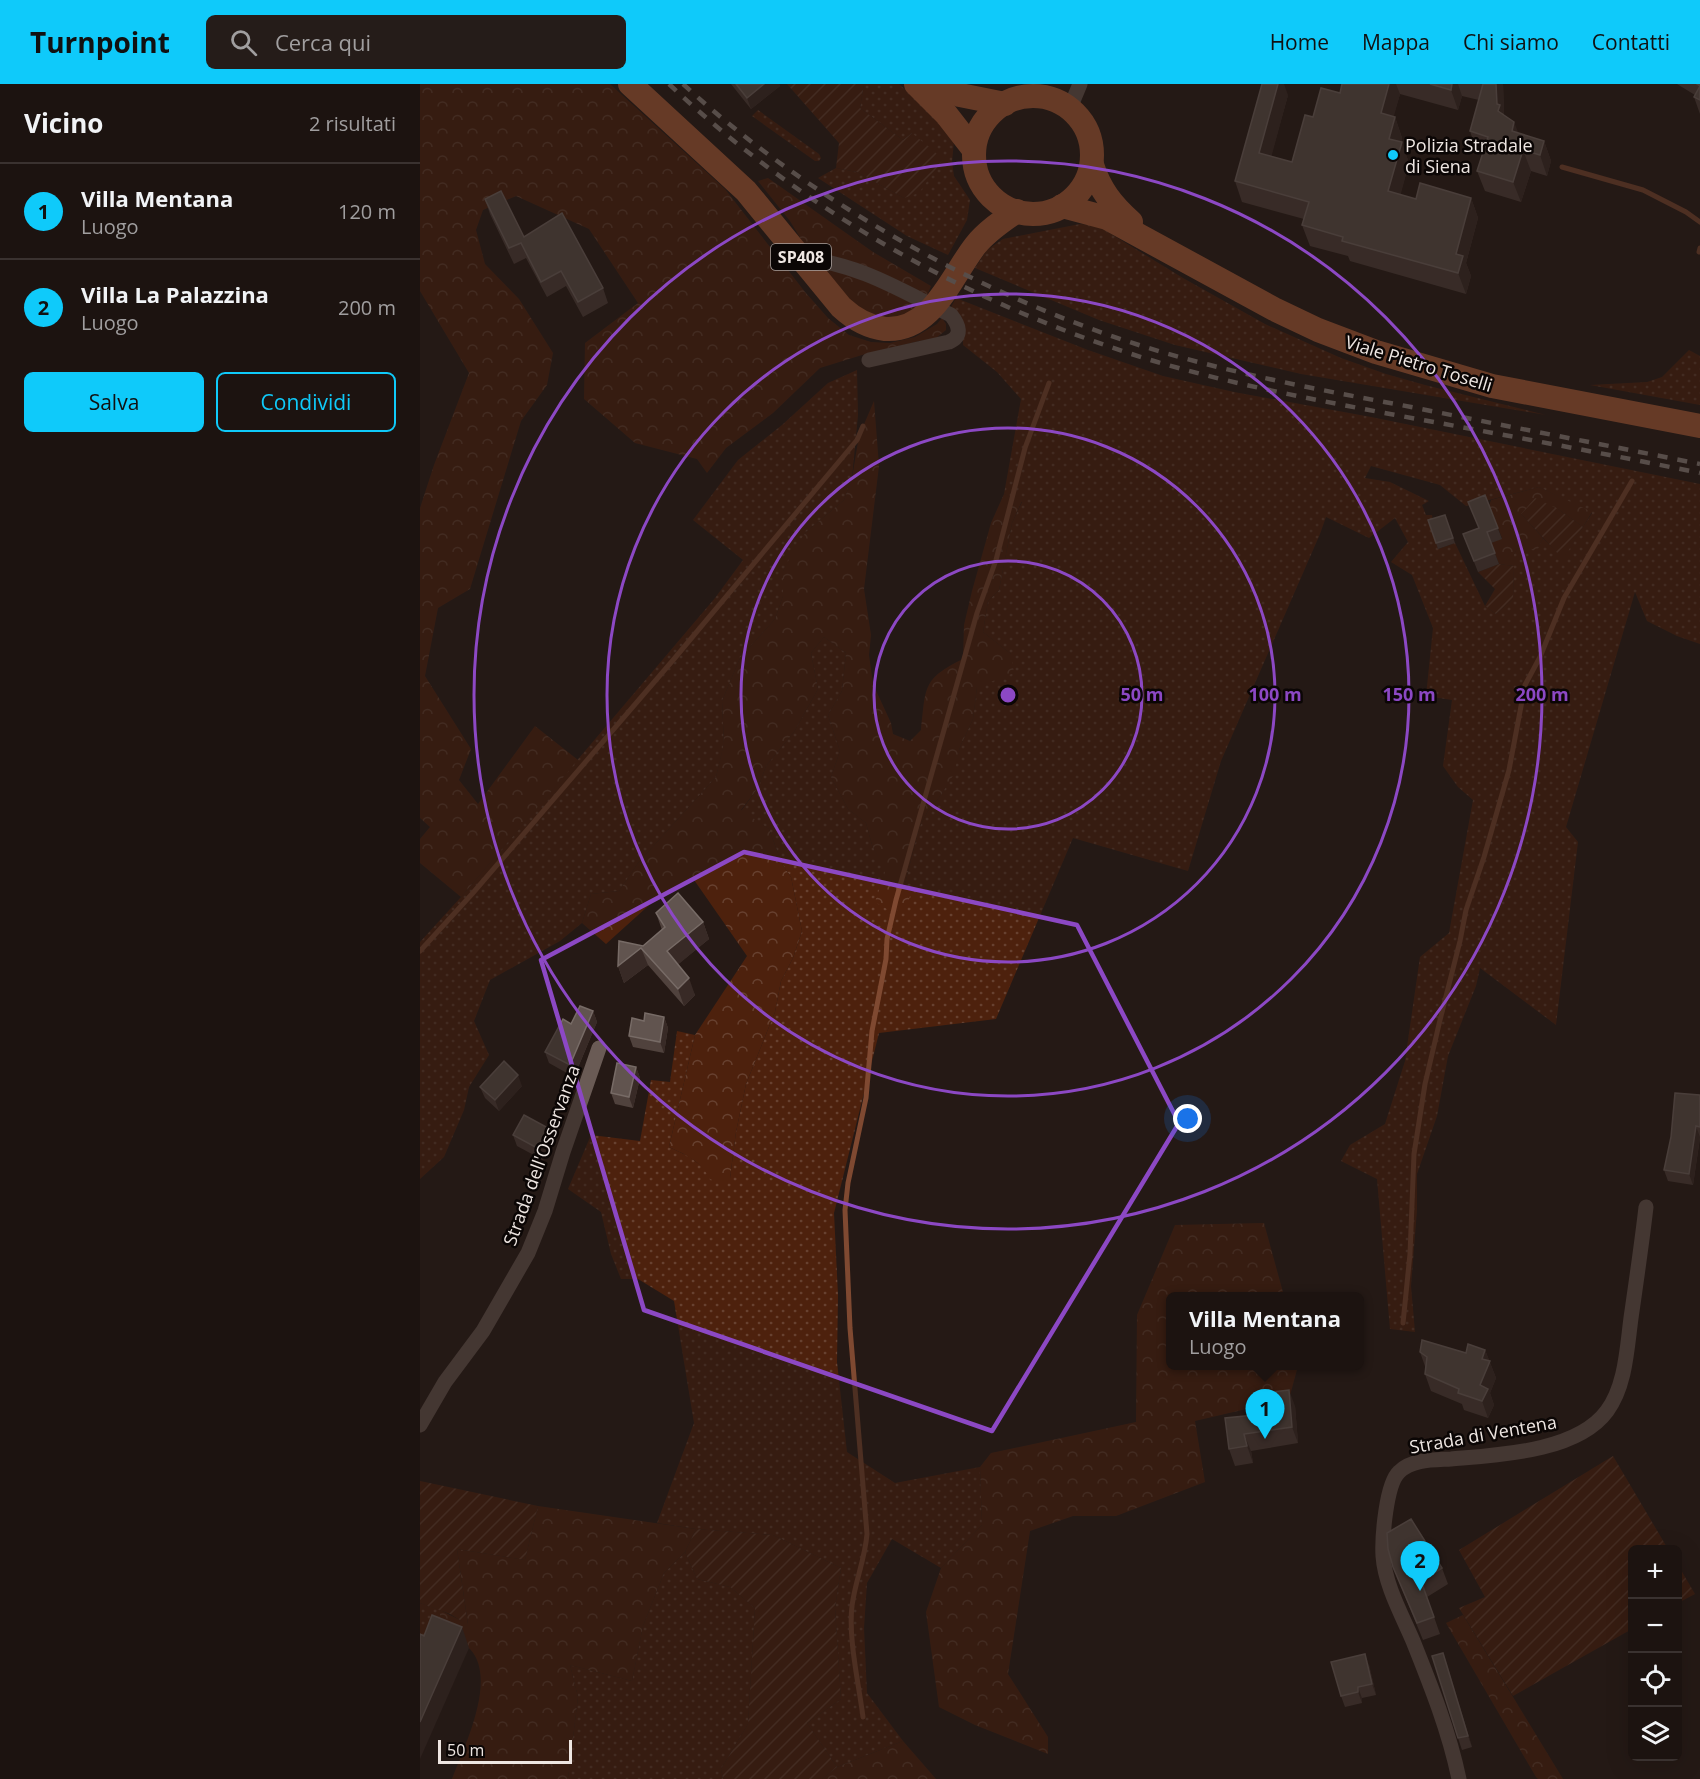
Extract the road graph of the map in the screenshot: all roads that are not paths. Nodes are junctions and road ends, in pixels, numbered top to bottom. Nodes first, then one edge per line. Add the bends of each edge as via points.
1 (630, 84) edge
2 (916, 84) edge
3 (939, 84) edge
4 (1080, 84) edge
5 (1005, 104) junction
6 (1070, 108) junction
7 (974, 150) junction
8 (1092, 165) junction
9 (986, 192) junction
10 (1062, 206) junction
11 (1017, 212) junction
12 (976, 245) junction
13 (1157, 245) junction
14 (801, 258) junction
15 (870, 360) dead end
16 (1700, 426) edge
17 (599, 1048) dead end
18 (1646, 1207) dead end
19 (420, 1425) edge
20 (1459, 1779) edge

1 - 14 main road, SP408 via 737,181
2 - 7 main road
3 - 5 main road via 960,95
4 - 6 street
5 - 6 main road via 1040,98
5 - 7 main road via 983,126
6 - 8 main road, Viale Pietro Toselli via 1089,137
7 - 9 main road via 975,171
8 - 10 main road via 1080,190
8 - 13 main road, Viale Pietro Toselli via 1110,202
9 - 11 main road
9 - 12 main road
10 - 11 main road, Viale Pietro Toselli via 1045,212
10 - 13 main road, Viale Pietro Toselli via 1107,218
11 - 12 main road
12 - 14 main road, SP408 via 928,312 914,323 893,329 873,327 853,318
13 - 16 main road, Viale Pietro Toselli via 1294,319 1399,360 1521,392
14 - 15 street via 850,267 951,315 959,328 954,340
17 - 19 street, Strada dell'Osservanza via 528,1254
18 - 20 street, Strada di Ventena via 1620,1384 1600,1420 1585,1432 1548,1446 1422,1461 1402,1469 1394,1480 1383,1545 1385,1569 1436,1696

